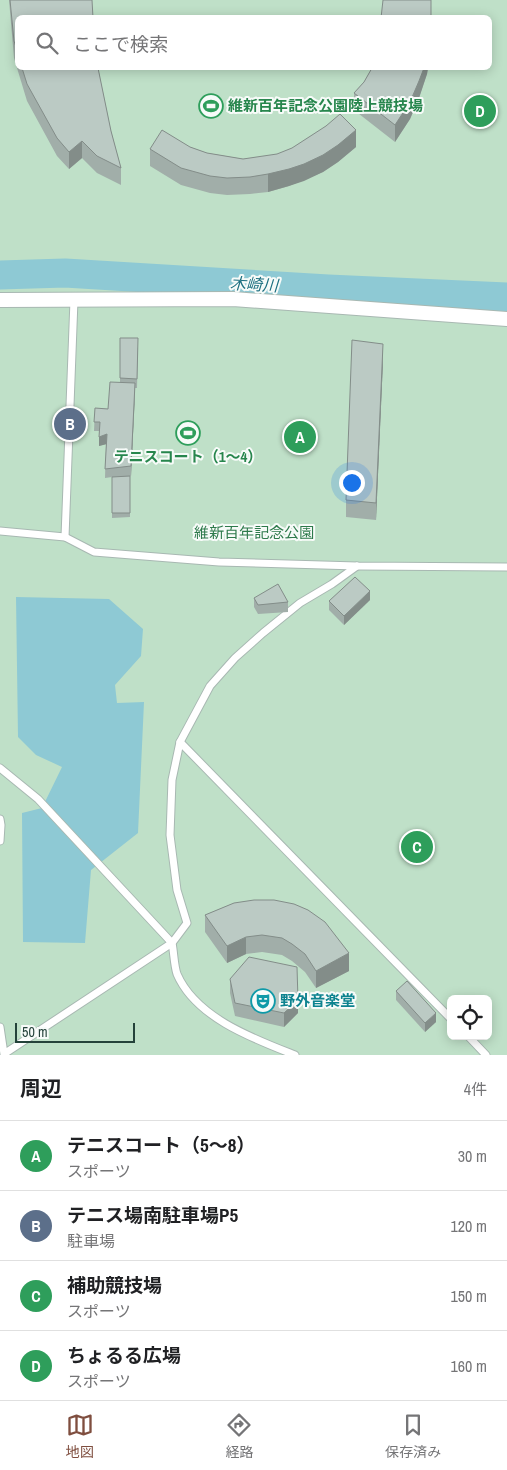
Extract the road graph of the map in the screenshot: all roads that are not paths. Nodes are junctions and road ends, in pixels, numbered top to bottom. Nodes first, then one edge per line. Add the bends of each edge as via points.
1 (0, 300) edge
2 (74, 300) junction
3 (507, 319) edge
4 (0, 531) edge
5 (65, 537) junction
6 (357, 566) junction
7 (507, 567) edge
8 (180, 742) junction
9 (0, 768) edge
10 (0, 819) edge
11 (0, 841) edge
12 (172, 944) junction
13 (447, 1015) edge
14 (0, 1027) edge
15 (472, 1040) edge
16 (295, 1055) edge
17 (486, 1055) edge

1 - 2 street
2 - 3 street via 232,299
2 - 5 lane
4 - 5 lane
5 - 6 lane via 94,552 219,562
6 - 7 lane
6 - 8 lane via 300,603 235,658 210,686
8 - 12 lane via 172,780 170,835 176,890 187,923
8 - 13 lane
9 - 12 lane via 38,799
10 - 11 lane
12 - 14 lane via 4,1054
12 - 16 lane via 177,973 188,992 210,1014 236,1030
15 - 17 lane

